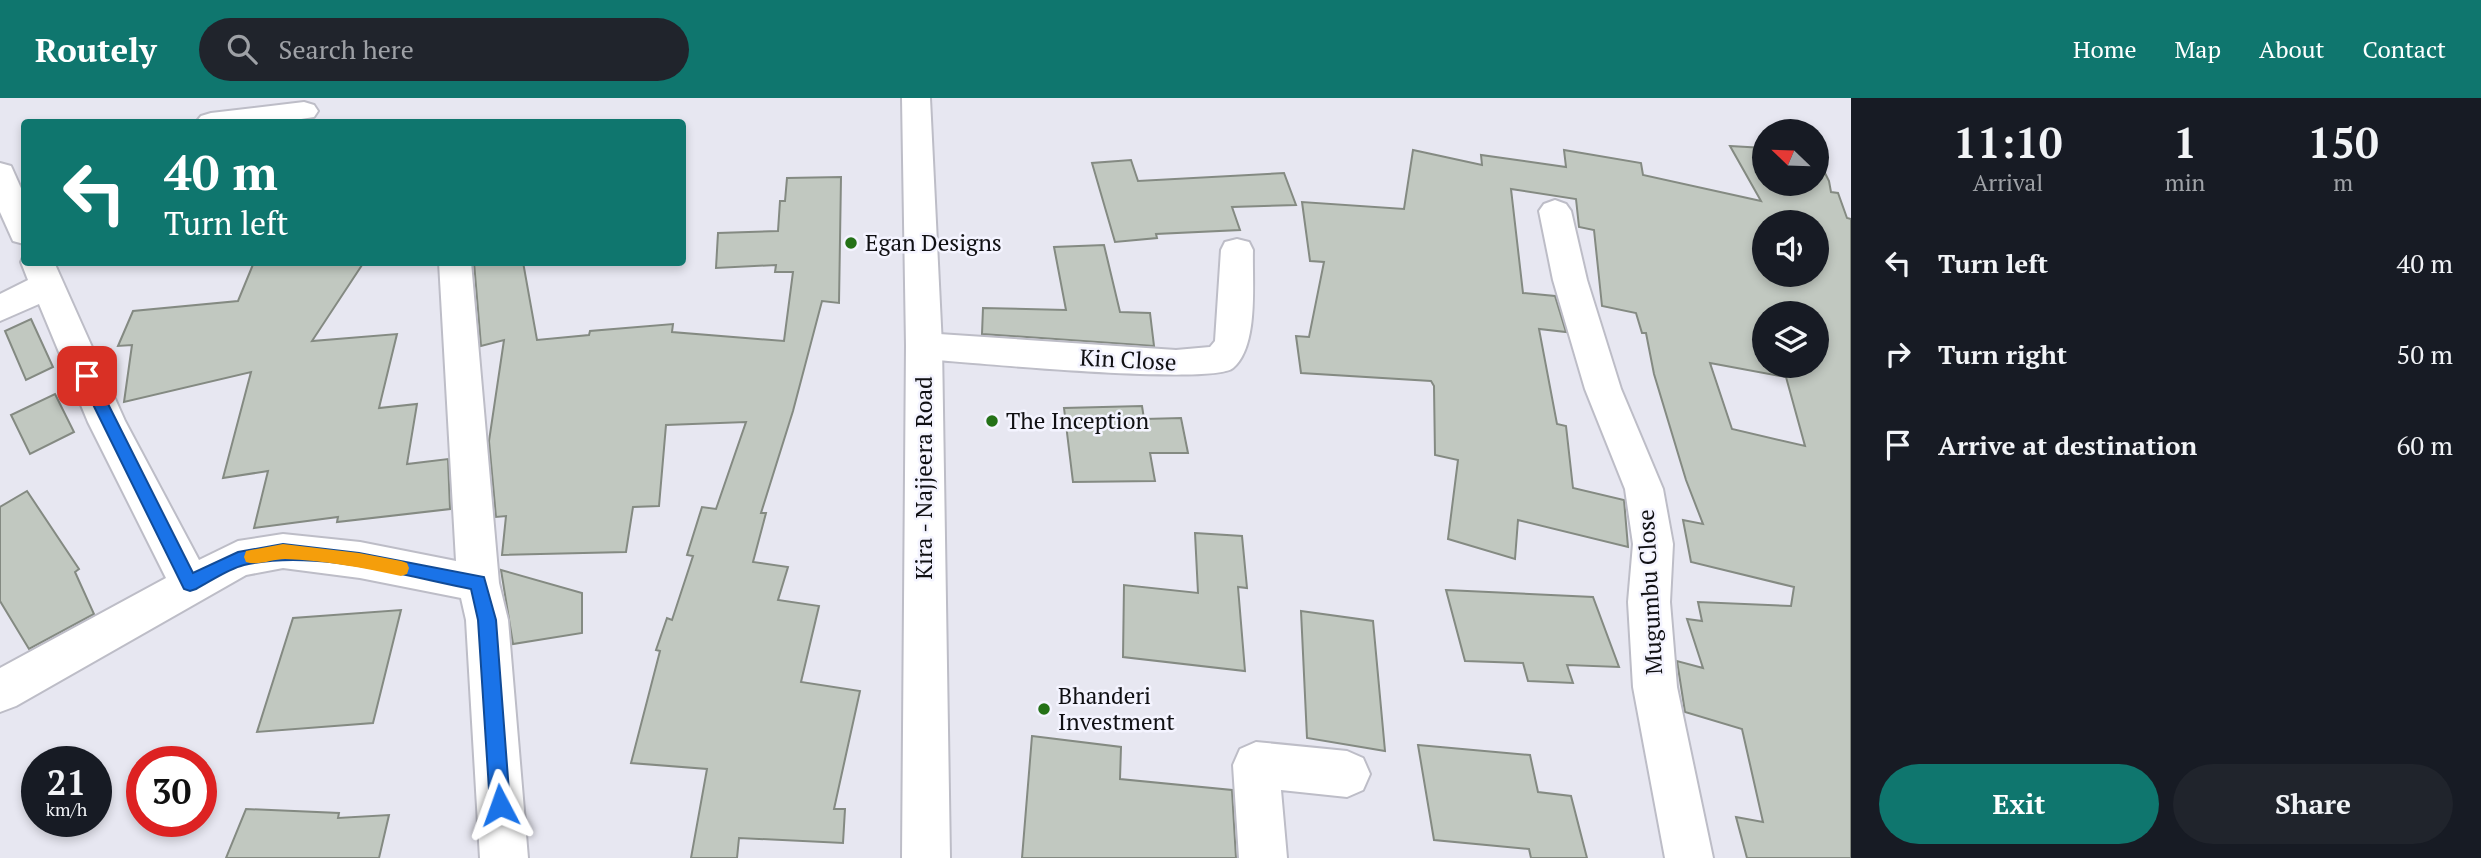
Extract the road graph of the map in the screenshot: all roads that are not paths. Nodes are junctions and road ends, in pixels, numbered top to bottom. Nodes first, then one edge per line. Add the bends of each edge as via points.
1 (916, 98) edge
2 (304, 111) dead end
3 (236, 119) edge
4 (21, 153) edge
5 (0, 162) edge
6 (0, 173) edge
7 (1555, 211) dead end
8 (21, 226) edge
9 (1237, 250) dead end
10 (455, 266) edge
11 (41, 274) edge
12 (0, 309) edge
13 (924, 346) junction
14 (190, 583) junction
15 (478, 583) junction
16 (0, 691) edge
17 (1347, 774) dead end
18 (504, 858) edge
19 (926, 858) edge
20 (1263, 858) edge
21 (1689, 858) edge

1 - 13 street, Kira - Najjeera Road
2 - 3 street
4 - 5 street
6 - 8 street
7 - 21 street, Mugumbu Close via 1602,389 1644,489 1653,544 1649,602 1655,687
9 - 13 street, Kin Close via 1232,343 1220,360 1176,363
10 - 15 street
11 - 12 street
11 - 14 street via 107,422
13 - 19 street, Kira - Najjeera Road
14 - 15 street via 238,559 283,551
14 - 16 street
15 - 18 street via 487,620
17 - 20 street via 1256,765

